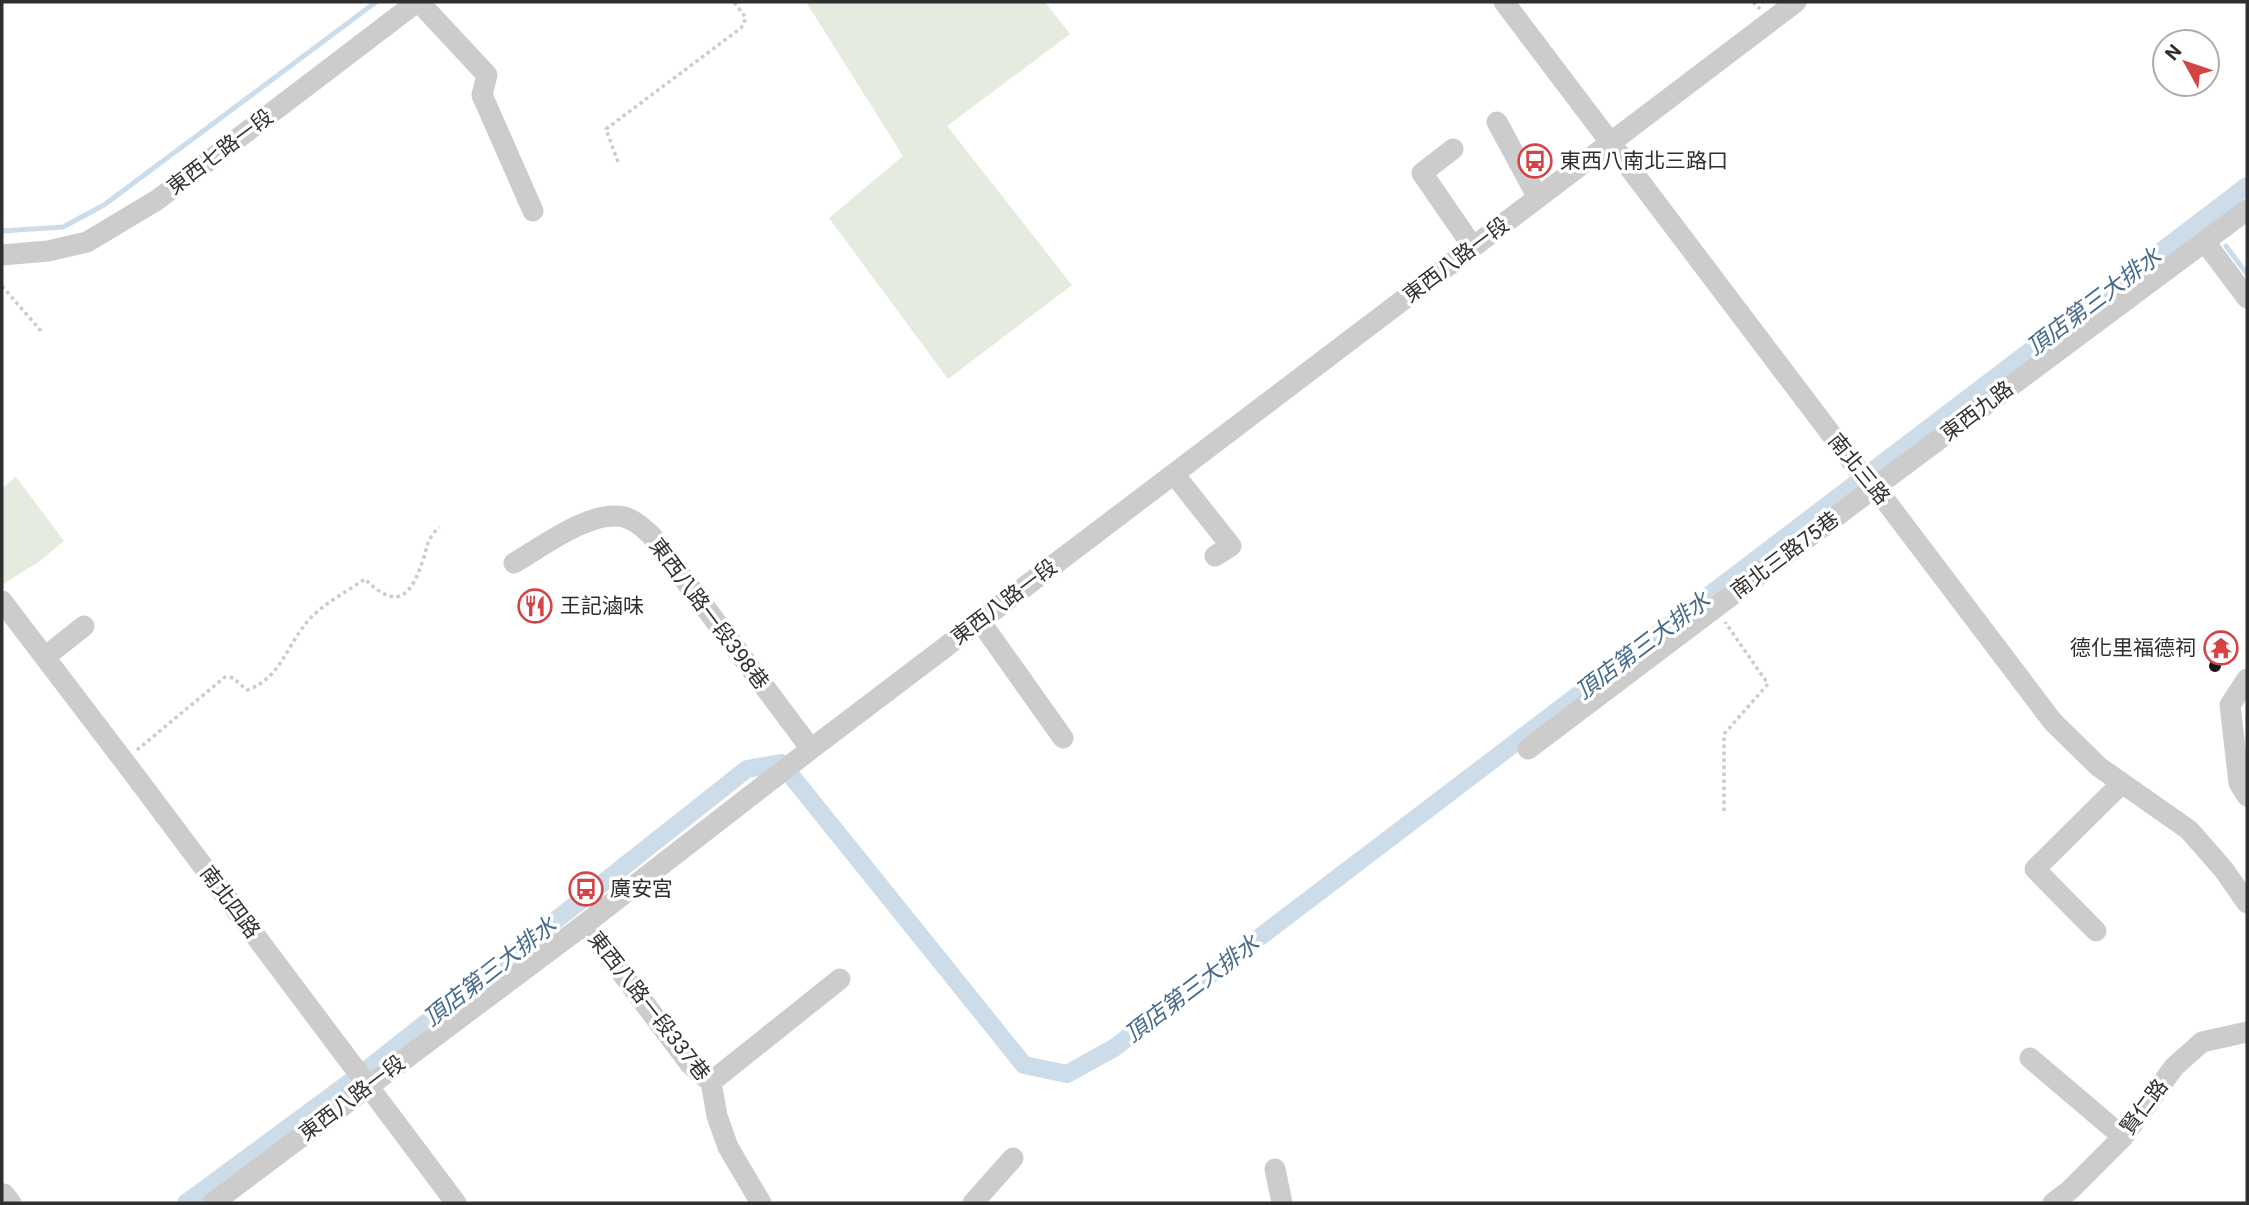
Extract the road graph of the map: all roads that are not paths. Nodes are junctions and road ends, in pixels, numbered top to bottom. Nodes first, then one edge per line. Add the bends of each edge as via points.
1 (418, 2) edge
2 (1504, 2) edge
3 (1796, 2) edge
4 (1497, 122) dead end
5 (1609, 143) junction
6 (1453, 149) dead end
7 (1538, 198) junction
8 (2247, 210) edge
9 (533, 211) dead end
10 (2205, 242) junction
11 (1473, 247) junction
12 (2, 255) edge
13 (2247, 298) edge
14 (1174, 474) junction
15 (1875, 487) junction
16 (1215, 556) dead end
17 (514, 563) dead end
18 (2, 601) edge
19 (980, 621) junction
20 (84, 626) dead end
21 (45, 657) junction
22 (2247, 679) edge
23 (1063, 738) dead end
24 (811, 749) junction
25 (1528, 749) dead end
26 (2121, 784) junction
27 (2247, 796) edge
28 (2247, 903) edge
29 (585, 924) junction
30 (2096, 931) dead end
31 (840, 979) dead end
32 (2247, 1032) edge
33 (2030, 1058) dead end
34 (711, 1082) junction
35 (368, 1087) junction
36 (2123, 1137) junction
37 (1013, 1158) dead end
38 (1275, 1169) dead end
39 (213, 1203) edge
40 (456, 1203) edge
41 (761, 1203) edge
42 (973, 1203) edge
43 (1282, 1203) edge
44 (2053, 1203) edge

1 - 9 street via 487,75 482,95
1 - 12 street, 東西七路一段 via 157,200 87,242
2 - 5 street, 南北三路
3 - 5 street, 東西八路一段
4 - 7 street
5 - 7 street, 東西八路一段
5 - 15 street, 南北三路
6 - 11 street via 1422,173
7 - 11 street, 東西八路一段
8 - 10 street, 東西九路
10 - 13 street
10 - 15 street, 東西九路
11 - 14 street, 東西八路一段
14 - 16 street via 1231,546
14 - 19 street, 東西八路一段
15 - 25 street, 南北三路75巷
15 - 26 street, 南北三路 via 2053,722
17 - 24 street, 東西八路一段398巷 via 592,519 621,516 636,522 651,535
18 - 21 street, 南北四路
19 - 23 street
19 - 24 street, 東西八路一段
20 - 21 street
21 - 35 street, 南北四路
22 - 27 street via 2230,705 2239,783
24 - 29 street, 東西八路一段
26 - 28 street, 南北三路 via 2189,831
26 - 30 street via 2035,869
29 - 34 street, 東西八路一段337巷 via 690,1064
29 - 35 street, 東西八路一段
31 - 34 street
32 - 36 street, 賢仁路 via 2202,1042 2174,1068
33 - 36 street
34 - 41 street, 東西八路一段337巷 via 728,1147
35 - 39 street, 東西八路一段
35 - 40 street, 南北四路
36 - 44 street, 賢仁路
37 - 42 street
38 - 43 street

